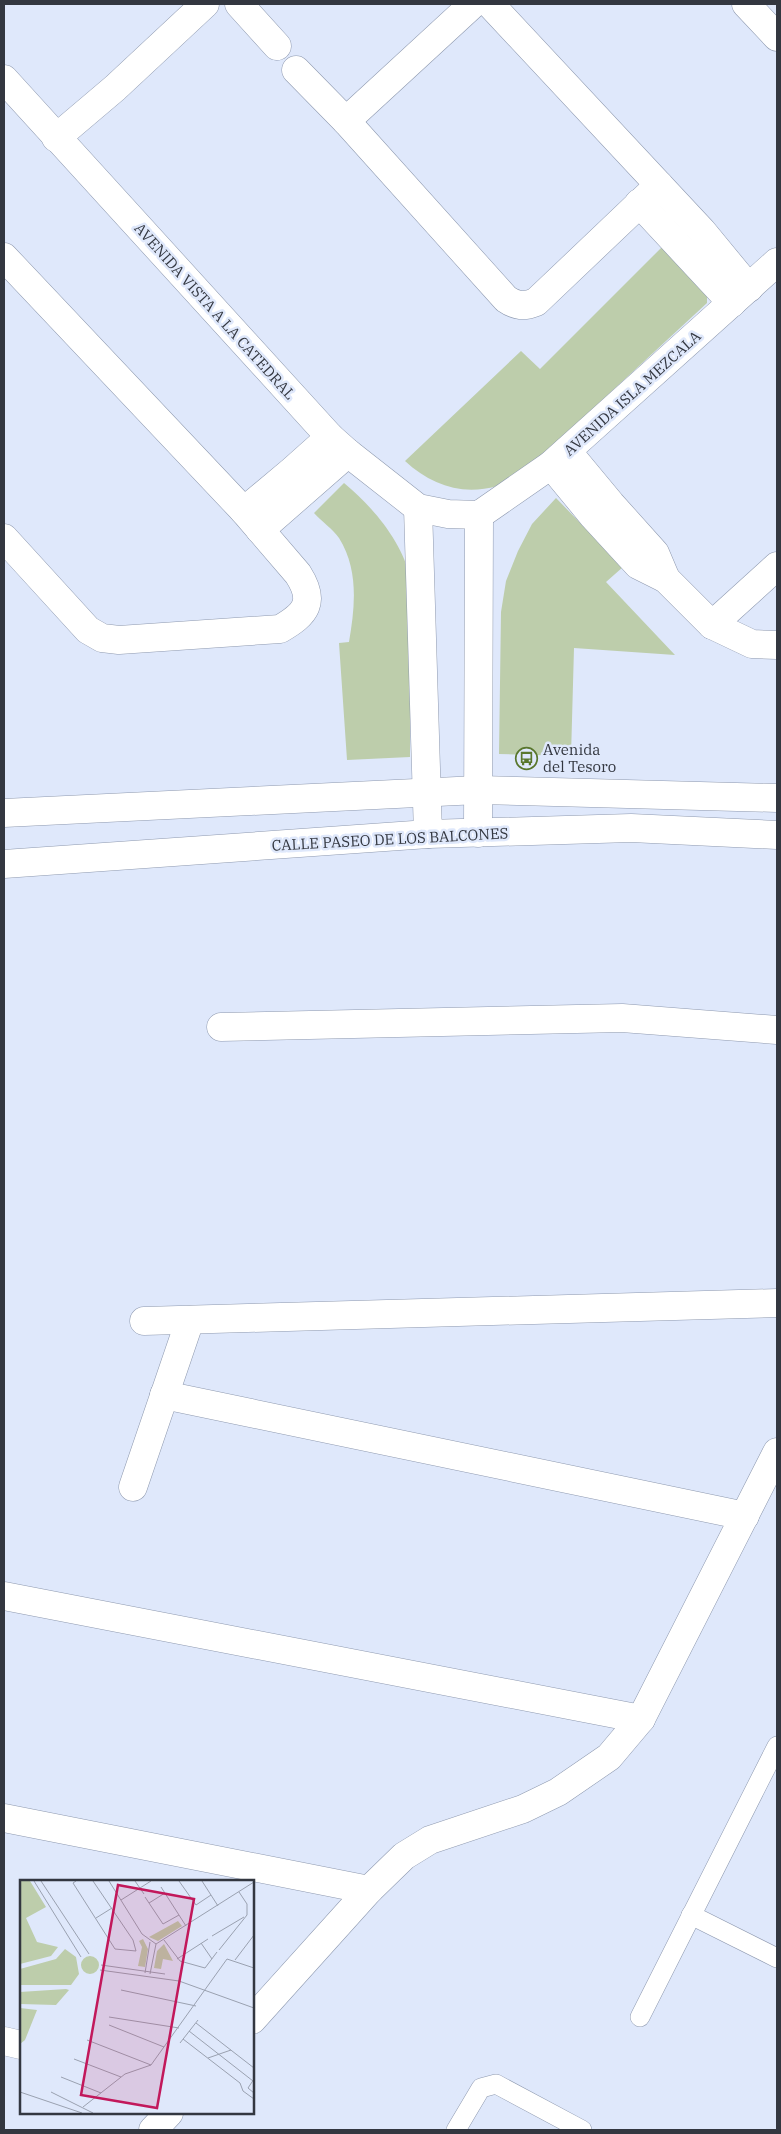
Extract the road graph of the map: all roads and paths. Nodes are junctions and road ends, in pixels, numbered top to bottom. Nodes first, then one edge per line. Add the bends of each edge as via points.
1 (179, 4) edge
2 (204, 4) edge
3 (239, 4) edge
4 (473, 4) edge
5 (490, 4) edge
6 (746, 4) edge
7 (777, 37) edge
8 (278, 46) dead end
9 (296, 70) dead end
10 (4, 79) edge
11 (346, 121) junction
12 (51, 132) junction
13 (659, 185) junction
14 (638, 203) junction
15 (4, 256) edge
16 (777, 262) edge
17 (741, 295) junction
18 (339, 445) junction
19 (559, 458) junction
20 (418, 508) junction
21 (479, 515) junction
22 (252, 521) junction
23 (4, 538) edge
24 (777, 566) edge
25 (712, 625) junction
26 (777, 645) edge
27 (478, 790) junction
28 (426, 793) junction
29 (777, 798) edge
30 (4, 813) edge
31 (478, 833) junction
32 (428, 834) junction
33 (777, 835) edge
34 (4, 864) edge
35 (221, 1026) dead end
36 (777, 1030) edge
37 (777, 1303) edge
38 (190, 1320) junction
39 (144, 1321) dead end
40 (164, 1395) junction
41 (777, 1452) edge
42 (132, 1487) dead end
43 (744, 1516) junction
44 (4, 1596) edge
45 (641, 1719) junction
46 (777, 1746) edge
47 (4, 1818) edge
48 (369, 1890) junction
49 (691, 1915) junction
50 (777, 1958) edge
51 (640, 2017) dead end
52 (254, 2018) edge
53 (4, 2041) edge
54 (20, 2045) edge
55 (168, 2114) edge
56 (153, 2130) edge
57 (456, 2130) edge
58 (582, 2130) edge

1 - 12 street
2 - 12 street via 115,88
3 - 8 street
4 - 11 street
5 - 13 street
6 - 7 street
9 - 11 street
10 - 12 street, AVENIDA VISTA A LA CATEDRAL
11 - 14 street via 506,298 520,306 536,302
12 - 18 street, AVENIDA VISTA A LA CATEDRAL
13 - 14 street
13 - 17 street via 702,231
14 - 17 street
15 - 22 street
16 - 17 street, AVENIDA ISLA MEZCALA
17 - 19 street, AVENIDA ISLA MEZCALA
18 - 20 street, AVENIDA VISTA A LA CATEDRAL
18 - 22 street via 293,470
19 - 21 street, AVENIDA ISLA MEZCALA
19 - 25 street via 592,516 638,565 666,578
20 - 21 street, AVENIDA VISTA A LA CATEDRAL via 448,514
20 - 28 street
21 - 27 street
22 - 23 street via 306,586 306,609 296,620 280,629 119,640 102,638 88,630
24 - 25 street
25 - 26 street via 752,644
27 - 28 street
27 - 29 street
27 - 31 street
28 - 30 street
28 - 32 street
31 - 32 street, CALLE PASEO DE LOS BALCONES
31 - 33 street, CALLE PASEO DE LOS BALCONES via 631,828
32 - 34 street, CALLE PASEO DE LOS BALCONES
35 - 36 street via 622,1018
37 - 38 street
38 - 39 street
38 - 40 street
40 - 42 street
40 - 43 street
41 - 43 street
43 - 45 street
44 - 45 street
45 - 48 street via 609,1757 558,1792 523,1809 430,1840 404,1856
46 - 49 lane
47 - 48 street
48 - 52 street
49 - 50 lane
49 - 51 lane
53 - 54 street
55 - 56 street
57 - 58 lane via 481,2088 496,2084

